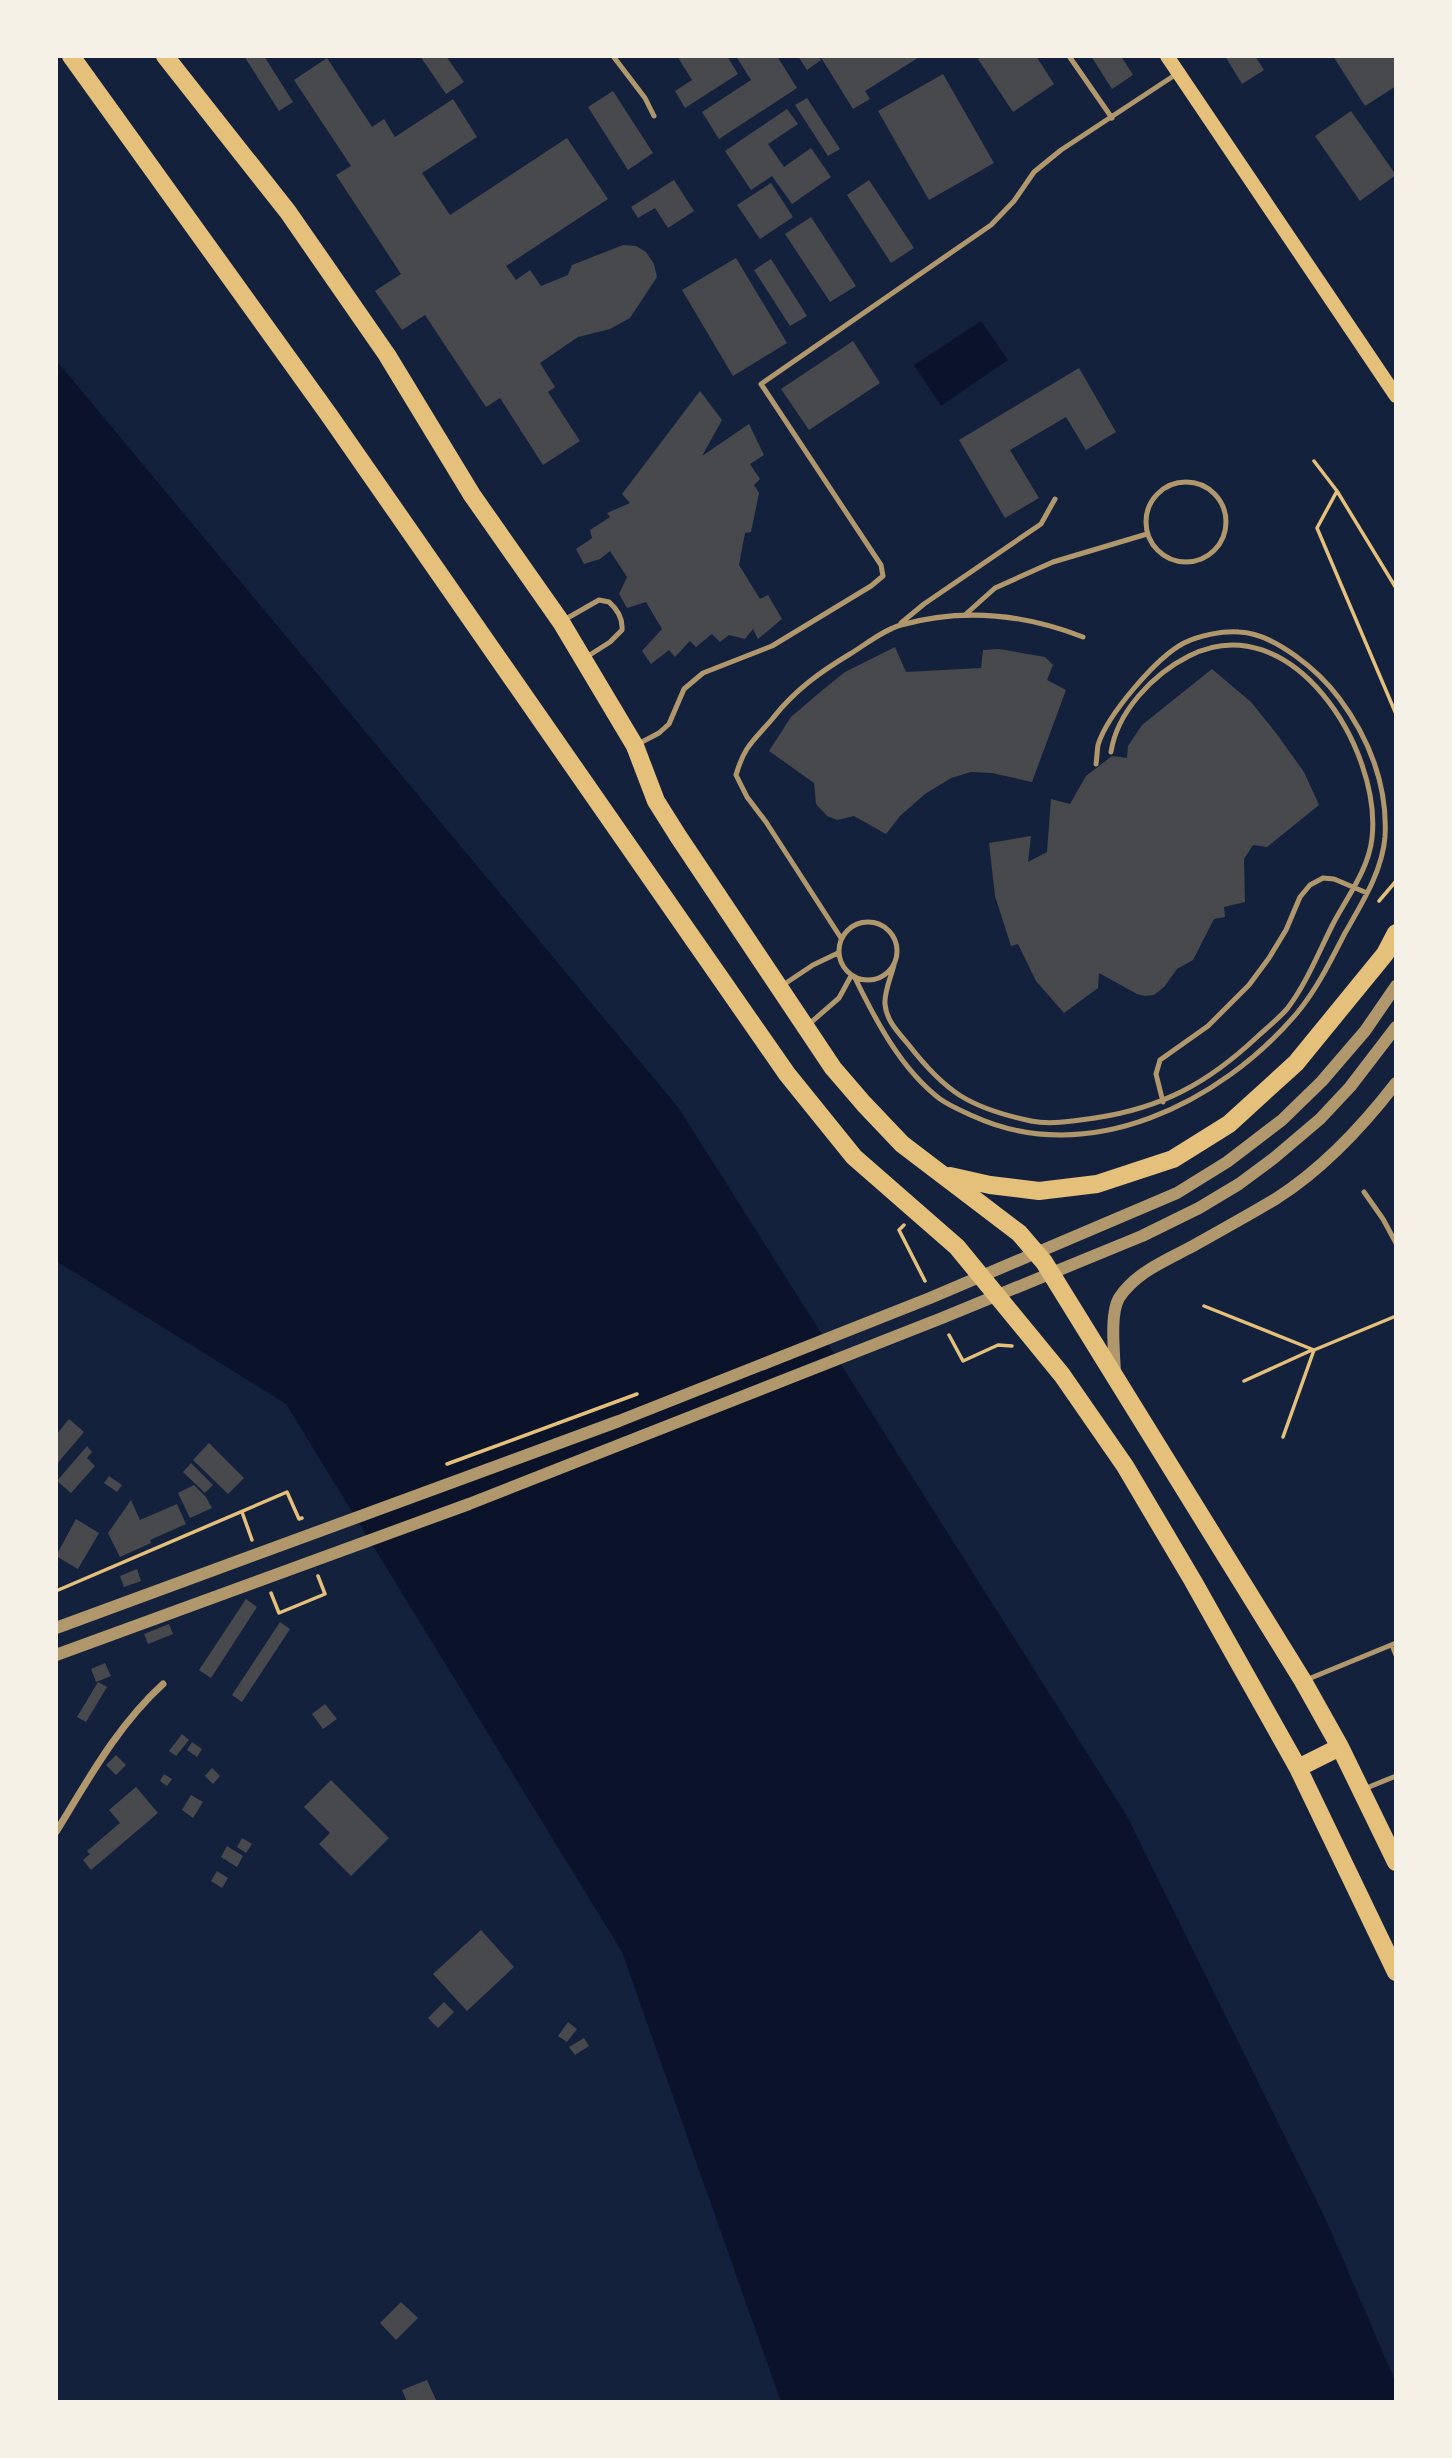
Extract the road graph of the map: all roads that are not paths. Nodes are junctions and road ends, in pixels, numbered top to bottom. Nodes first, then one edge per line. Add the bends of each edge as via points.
1 (71, 56) edge
2 (165, 56) edge
3 (613, 56) edge
4 (1069, 56) edge
5 (1167, 56) edge
6 (1178, 73) junction
7 (654, 116) dead end
8 (1112, 118) junction
9 (1396, 396) edge
10 (1055, 499) dead end
11 (1147, 534) junction
12 (966, 614) junction
13 (561, 622) junction
14 (898, 625) junction
15 (1083, 638) dead end
16 (583, 660) junction
17 (635, 746) junction
18 (1111, 752) dead end
19 (1096, 764) dead end
20 (1354, 887) junction
21 (1367, 893) junction
22 (1396, 933) edge
23 (841, 938) junction
24 (838, 953) junction
25 (894, 965) junction
26 (853, 977) junction
27 (1396, 986) edge
28 (780, 988) junction
29 (1396, 1027) edge
30 (805, 1028) junction
31 (1396, 1083) edge
32 (1163, 1102) junction
33 (939, 1174) junction
34 (1364, 1192) dead end
35 (1396, 1243) edge
36 (1115, 1378) junction
37 (56, 1628) edge
38 (1394, 1644) edge
39 (56, 1655) edge
40 (1396, 1655) edge
41 (1303, 1681) junction
42 (163, 1684) dead end
43 (1340, 1747) junction
44 (1298, 1768) junction
45 (1396, 1776) edge
46 (1361, 1790) junction
47 (56, 1832) edge
48 (1396, 1862) edge
49 (1396, 1972) edge

1 - 44 main road via 329,415 787,1074 854,1157 957,1247 1062,1375 1125,1466
2 - 13 main road via 288,212 387,355 472,495
3 - 7 lane
4 - 8 lane
5 - 6 main road
6 - 8 lane
6 - 9 main road
8 - 17 lane via 1034,172 990,225 761,384 881,565 883,576 772,646 703,673 684,689 669,724
10 - 14 lane via 1041,524
11 - 11 lane via 1149,504 1170,484 1200,483 1222,503 1225,532 1219,546 1194,562 1165,557
11 - 12 lane via 1053,562 995,588
12 - 14 lane
12 - 15 lane via 1014,617
13 - 16 main road
13 - 16 lane via 599,600 609,601 617,612 622,630
14 - 23 lane via 814,675 751,740 736,775
16 - 17 main road
17 - 28 main road via 656,801
18 - 20 lane via 1119,726 1133,705 1176,663 1216,646 1235,645 1272,654 1327,698 1361,762 1373,835
19 - 21 lane via 1106,729 1168,652 1217,633 1242,632 1273,643 1326,680 1366,738 1379,779 1385,823 1378,869
20 - 21 lane
20 - 32 lane via 1286,1009 1212,1076
20 - 32 lane via 1324,878 1304,890 1286,930 1250,985 1208,1026 1160,1060 1156,1074
21 - 26 lane via 1313,990 1265,1046 1193,1099 1118,1128 1037,1135 996,1126 954,1107 939,1098 902,1057
22 - 33 main road via 1385,954 1296,1063 1229,1125 1173,1159 1097,1184 1039,1191
23 - 24 lane
23 - 25 lane via 858,923 881,924 896,942
24 - 26 lane
24 - 28 lane
25 - 26 lane via 877,979
25 - 32 lane via 884,1002 890,1021 934,1076 971,1104 1041,1123 1116,1115
26 - 30 lane via 839,998
27 - 37 street via 1322,1082 1227,1162 1177,1193 930,1298 619,1421
28 - 30 main road
29 - 39 street via 1350,1087 1274,1158 1199,1208 1142,1236 506,1490
30 - 33 main road via 864,1104
31 - 36 street via 1331,1157 1279,1196 1130,1284 1118,1300 1114,1316
33 - 36 main road via 1019,1233 1044,1262
34 - 35 lane
36 - 41 main road
38 - 40 lane
38 - 41 lane
41 - 43 main road
42 - 47 street via 129,1719
43 - 44 main road
43 - 46 main road
44 - 49 main road
45 - 46 lane
46 - 48 main road

